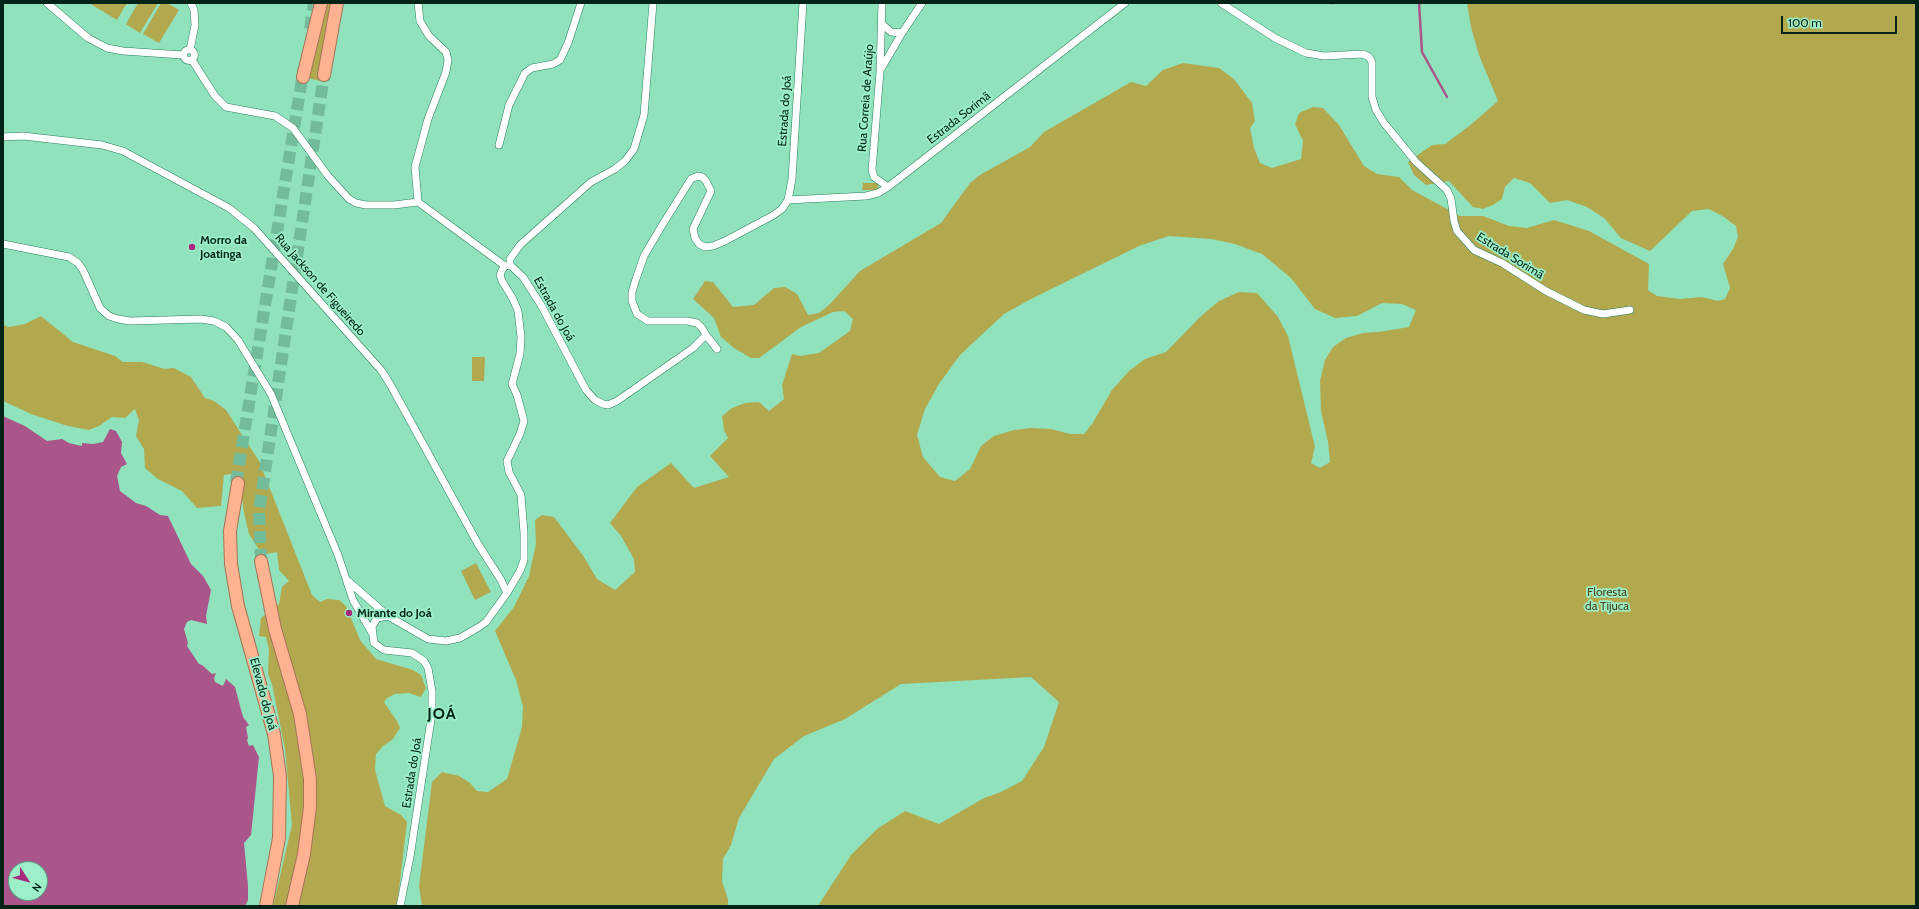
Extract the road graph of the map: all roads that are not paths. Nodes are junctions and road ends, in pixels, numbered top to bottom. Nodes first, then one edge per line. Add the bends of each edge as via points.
1 (48, 3) edge
2 (191, 3) edge
3 (321, 3) edge
4 (337, 3) edge
5 (418, 3) edge
6 (581, 3) edge
7 (653, 3) edge
8 (803, 3) edge
9 (882, 3) edge
10 (922, 3) edge
11 (1125, 3) edge
12 (1221, 3) edge
13 (882, 24) junction
14 (902, 33) junction
15 (190, 50) junction
16 (183, 55) junction
17 (192, 60) junction
18 (880, 72) junction
19 (324, 75) tunnel mouth
20 (304, 77) tunnel mouth
21 (3, 137) edge
22 (499, 145) dead end
23 (888, 188) junction
24 (788, 200) junction
25 (418, 202) junction
26 (3, 244) edge
27 (507, 265) junction
28 (1630, 310) dead end
29 (706, 335) junction
30 (717, 349) dead end
31 (237, 483) tunnel mouth
32 (261, 561) tunnel mouth
33 (348, 580) junction
34 (507, 593) junction
35 (388, 616) junction
36 (372, 633) junction
37 (265, 906) edge
38 (292, 906) edge
39 (400, 906) edge

1 - 16 street via 88,38 107,48
2 - 15 street via 195,25
3 - 20 highway
4 - 19 highway
5 - 25 street via 420,21 429,36 446,52 448,60 415,167
6 - 22 street via 560,60 532,68 525,73 509,105
7 - 27 street via 644,115 634,149 625,161 591,182 520,246
8 - 24 street, Estrada do Joá via 792,179
9 - 13 street, Rua Correia de Araújo
10 - 14 street
11 - 23 street, Estrada Sorimã
12 - 28 street, Estrada Sorimã via 1275,38 1306,54 1363,54 1369,57 1372,62 1372,97 1376,110 1416,162 1448,190 1457,230 1474,250 1584,310 1603,314
13 - 14 street via 891,32
13 - 18 street, Rua Correia de Araújo
14 - 18 street
15 - 16 street
15 - 17 street via 194,55
16 - 17 street via 185,60
17 - 25 street via 215,96 226,107 275,116 294,128 328,176 356,203 394,205
18 - 23 street, Rua Correia de Araújo via 872,170 874,176
21 - 34 street, Rua Jackson de Figueiredo via 23,136 102,145 123,151 229,208 254,228 372,360 390,384
23 - 24 street, Estrada Sorimã via 866,196
24 - 29 street via 782,209 772,216 725,241 705,247 695,238 693,229 710,192 706,181 698,176 691,179 660,227 644,256 636,278 632,292 633,306 644,320 697,323
25 - 27 street
26 - 33 street via 69,257 78,263 100,308 109,316 130,321 201,319 214,321 226,327 238,340 271,394
27 - 29 street, Estrada do Joá via 523,277 541,305 586,390 594,400 603,404 608,405 617,401 693,348
27 - 34 street via 500,275 513,299 520,325 520,354 512,384 524,421 507,462 521,496 524,560
29 - 30 street
31 - 37 highway, Elevado do Joá via 230,531 231,564 238,606 274,734 280,776 279,838
32 - 38 highway via 275,629 300,714 310,779 310,807 304,854
33 - 35 street
33 - 36 street via 353,600
34 - 35 street via 479,628 452,640 428,639
35 - 36 street via 375,620
36 - 39 street, Estrada do Joá via 374,643 384,650 412,653 420,657 428,668 432,691 432,713

